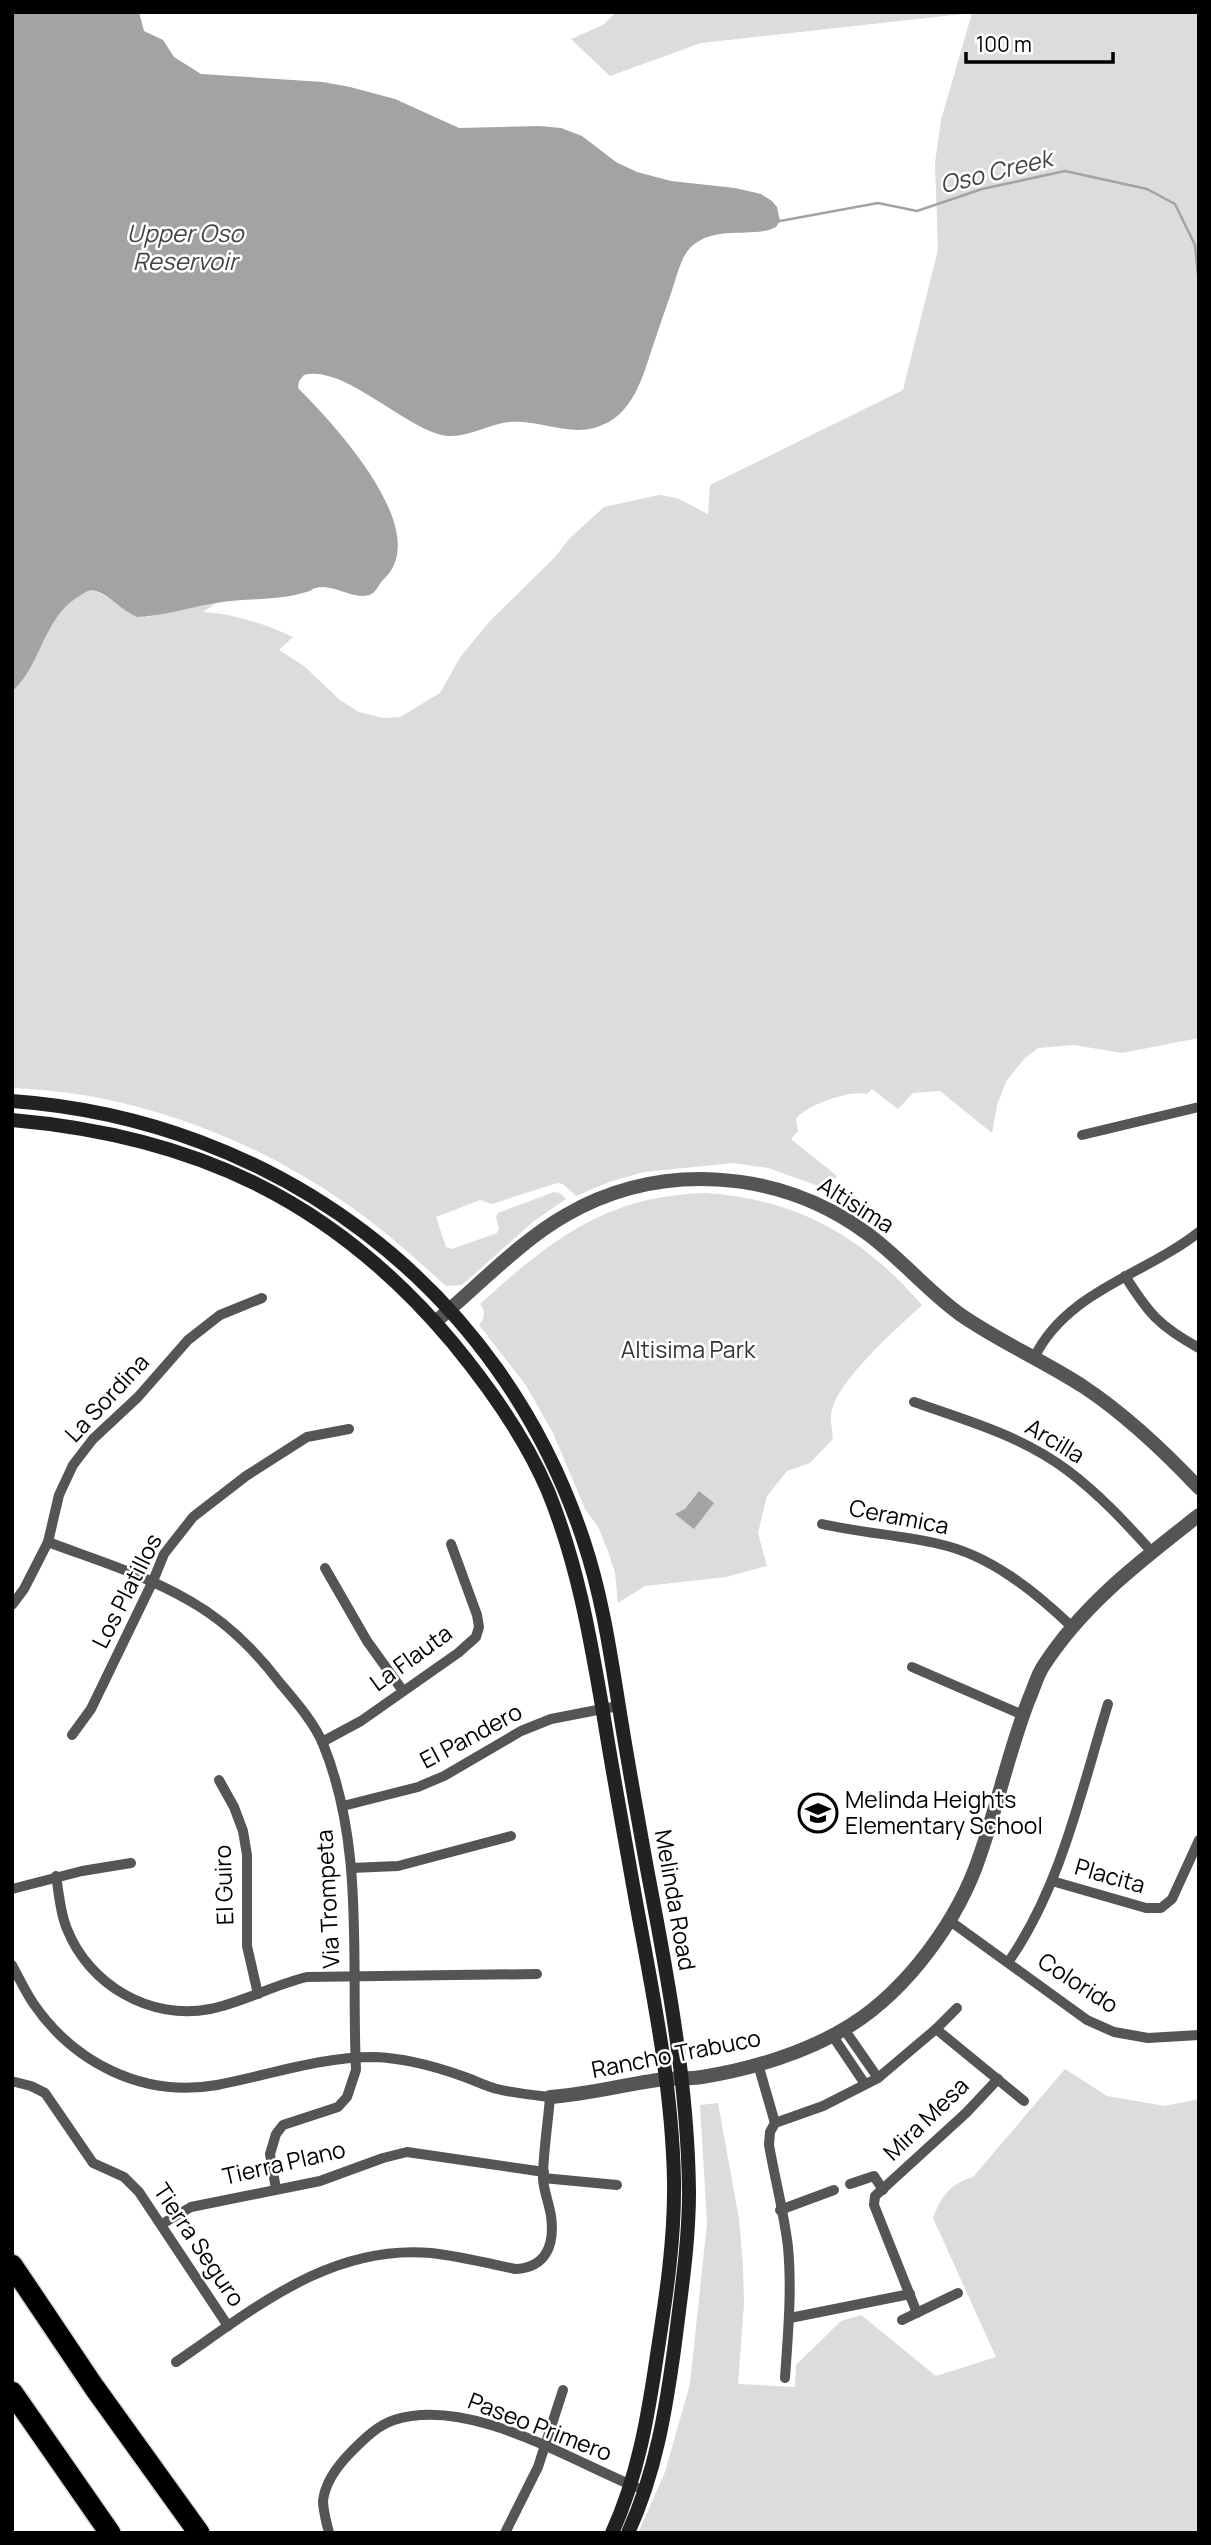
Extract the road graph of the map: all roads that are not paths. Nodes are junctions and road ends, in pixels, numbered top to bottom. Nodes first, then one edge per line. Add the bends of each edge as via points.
1 (12, 1101) edge
2 (1199, 1107) edge
3 (12, 1120) edge
4 (1082, 1135) dead end
5 (1199, 1231) edge
6 (1125, 1276) junction
7 (262, 1298) dead end
8 (450, 1310) junction
9 (435, 1322) junction
10 (1199, 1349) edge
11 (1034, 1358) junction
12 (914, 1402) dead end
13 (349, 1429) dead end
14 (1199, 1488) edge
15 (1199, 1515) edge
16 (822, 1524) dead end
17 (48, 1542) junction
18 (451, 1544) dead end
19 (1152, 1552) junction
20 (325, 1568) dead end
21 (153, 1581) junction
22 (12, 1605) edge
23 (1071, 1626) junction
24 (912, 1667) dead end
25 (402, 1691) junction
26 (1108, 1704) dead end
27 (618, 1706) junction
28 (602, 1710) junction
29 (1023, 1715) junction
30 (72, 1735) dead end
31 (322, 1742) junction
32 (219, 1780) dead end
33 (342, 1806) junction
34 (511, 1836) dead end
35 (1199, 1840) edge
36 (131, 1863) dead end
37 (351, 1868) junction
38 (56, 1877) junction
39 (1052, 1881) junction
40 (12, 1889) edge
41 (950, 1921) junction
42 (1009, 1961) junction
43 (12, 1965) edge
44 (537, 1974) dead end
45 (353, 1975) junction
46 (258, 1994) junction
47 (957, 2008) dead end
48 (936, 2029) junction
49 (838, 2032) junction
50 (1199, 2035) edge
51 (356, 2057) junction
52 (758, 2064) junction
53 (682, 2078) junction
54 (878, 2078) junction
55 (666, 2079) junction
56 (998, 2079) junction
57 (15, 2082) dead end
58 (865, 2084) junction
59 (550, 2097) junction
60 (1024, 2101) dead end
61 (775, 2123) junction
62 (543, 2175) junction
63 (617, 2185) dead end
64 (850, 2185) dead end
65 (276, 2189) junction
66 (834, 2190) dead end
67 (883, 2190) junction
68 (780, 2210) junction
69 (162, 2224) junction
70 (12, 2265) edge
71 (910, 2294) junction
72 (958, 2294) dead end
73 (916, 2313) junction
74 (790, 2318) junction
75 (902, 2319) dead end
76 (228, 2326) junction
77 (176, 2362) dead end
78 (785, 2378) dead end
79 (563, 2390) dead end
80 (12, 2392) edge
81 (545, 2447) junction
82 (631, 2485) junction
83 (645, 2491) junction
84 (110, 2533) edge
85 (199, 2533) edge
86 (329, 2533) edge
87 (505, 2533) edge
88 (612, 2533) edge
89 (628, 2533) edge

1 - 8 main road, Melinda Road via 138,1121 256,1165 292,1183 366,1233
2 - 4 street
3 - 9 main road, Melinda Road via 65,1125 166,1147 268,1189 338,1232
5 - 6 street via 1178,1248
6 - 10 street via 1159,1324
6 - 11 street via 1098,1290 1056,1327
7 - 17 street, La Sordina via 220,1315 188,1340 93,1439 73,1465 59,1495
8 - 9 street, Altisima
8 - 11 street, Altisima via 566,1214 651,1183 726,1179 801,1196 838,1214 867,1233 958,1313
8 - 27 main road, Melinda Road via 519,1400 562,1483 603,1608
9 - 28 main road, Melinda Road via 491,1390 547,1489 584,1606
11 - 14 street, Altisima via 1084,1387 1127,1420
12 - 19 street, Arcilla via 1028,1446 1065,1468
13 - 21 street, Los Platillos via 307,1437 193,1517 164,1553
15 - 19 street, Rancho Trabuco
16 - 23 street, Ceramica via 966,1552 1026,1588
17 - 21 street, Via Trompeta
17 - 22 street, La Sordina
18 - 25 street, La Flauta via 477,1615 476,1637
19 - 23 street, Rancho Trabuco
20 - 25 street via 367,1642
21 - 30 street, Los Platillos via 91,1709
21 - 31 street, Via Trompeta via 202,1608 248,1644
23 - 29 street, Rancho Trabuco via 1042,1668
24 - 29 street
25 - 31 street, La Flauta
26 - 39 street
27 - 28 street, El Pandero
27 - 53 main road, Melinda Road
28 - 33 street, El Pandero via 521,1731 418,1787
28 - 55 main road, Melinda Road
29 - 41 street, Rancho Trabuco via 980,1858
31 - 33 street, Via Trompeta
32 - 46 street, El Guiro via 243,1831 247,1946
33 - 37 street, Via Trompeta
34 - 37 street via 398,1866
35 - 39 street, Placita via 1171,1899 1161,1908 1146,1908
36 - 38 street
37 - 45 street, Via Trompeta
38 - 40 street
38 - 46 street via 66,1927 77,1950 119,1992 151,2006 186,2011 237,2003
39 - 42 street via 1037,1918
41 - 42 street, Colorido
41 - 49 street, Rancho Trabuco via 900,1983
42 - 50 street, Colorido via 1087,2020 1114,2032 1148,2038
43 - 51 street, Rancho Trabuco via 53,2028 102,2068 131,2080 165,2086 216,2085 308,2063
44 - 45 street
45 - 46 street via 307,1977
45 - 51 street, Via Trompeta
47 - 48 street
48 - 54 street
48 - 56 street, Mira Mesa
49 - 52 street, Rancho Trabuco
49 - 54 street
49 - 58 street
51 - 59 street, Rancho Trabuco via 412,2062 496,2089
51 - 65 street, Via Trompeta via 351,2087 338,2107 283,2125 276,2134 270,2154
52 - 53 street, Rancho Trabuco
52 - 61 street
53 - 55 street, Rancho Trabuco
53 - 83 main road, Melinda Road via 688,2182 685,2263 666,2409
54 - 58 street
55 - 59 street, Rancho Trabuco
55 - 82 main road, Melinda Road via 674,2184 670,2265 650,2407
56 - 60 street, Mira Mesa
56 - 67 street, Mira Mesa
57 - 69 street, Tierra Seguro via 46,2093 93,2163 124,2176
58 - 61 street
59 - 62 street
61 - 68 street via 769,2145
62 - 63 street, Tierra Plano
62 - 65 street, Tierra Plano via 407,2152 320,2181
62 - 76 street via 552,2232 542,2260 529,2269 430,2253 365,2259 299,2280
64 - 67 street, Mira Mesa via 874,2176
65 - 69 street, Tierra Plano via 191,2207
66 - 68 street
67 - 71 street, Mira Mesa via 875,2196 874,2205
68 - 74 street via 789,2268
69 - 76 street, Tierra Seguro
70 - 85 highway
71 - 73 street, Mira Mesa
71 - 74 street
72 - 73 street
73 - 75 street
74 - 78 street
76 - 77 street
79 - 81 street
80 - 84 highway
81 - 82 street, Paseo Primero
81 - 86 street, Paseo Primero via 476,2420 445,2414 392,2420 367,2436 330,2479 323,2502
81 - 87 street
82 - 83 street, Paseo Primero
82 - 88 main road, Melinda Road
83 - 89 main road, Melinda Road

